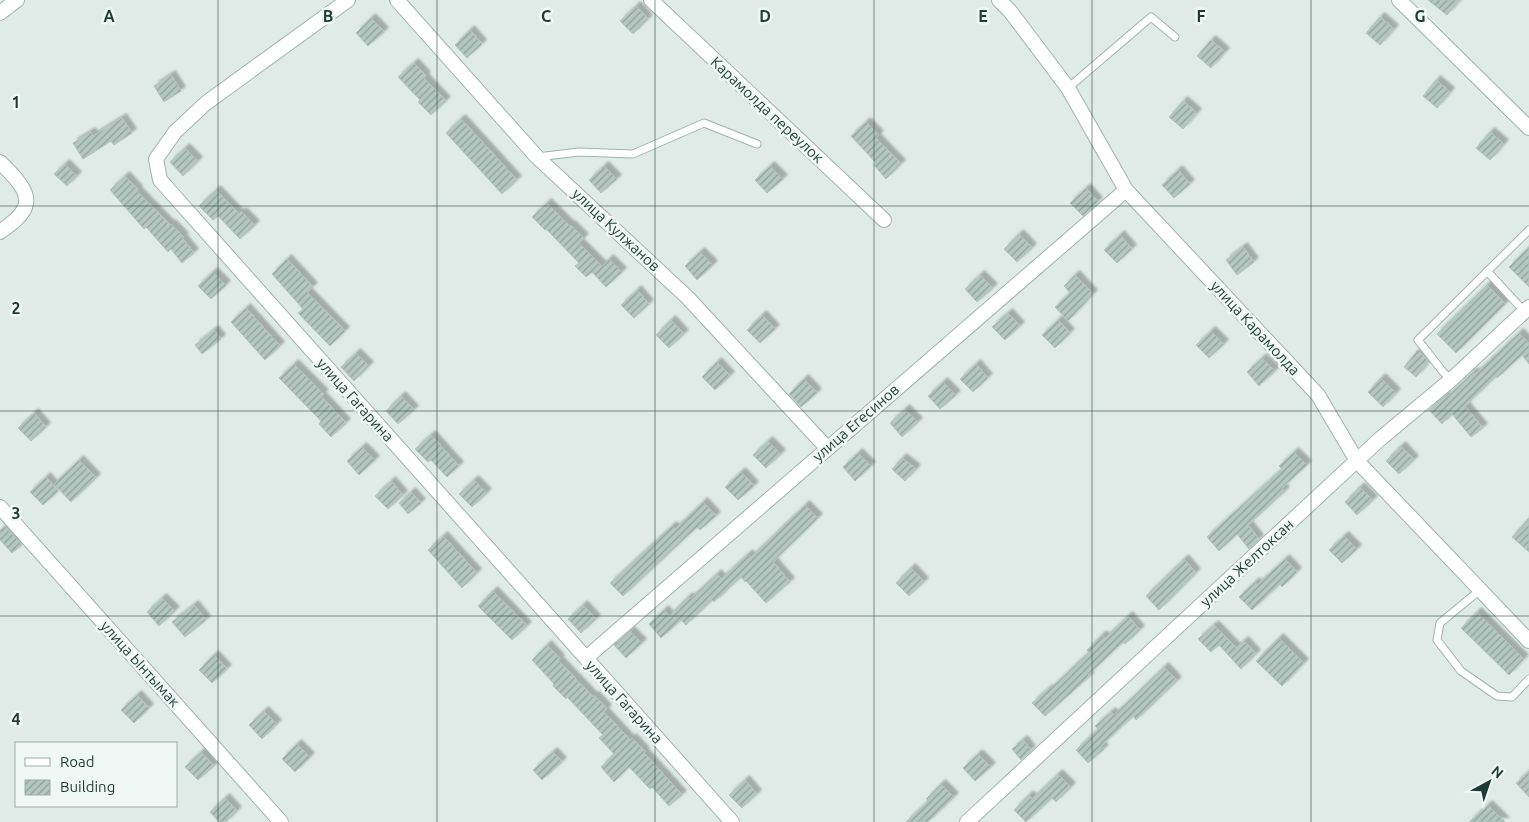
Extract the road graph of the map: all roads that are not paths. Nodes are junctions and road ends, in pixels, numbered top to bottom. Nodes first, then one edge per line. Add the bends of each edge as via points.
1 (17, 0) edge
2 (348, 0) edge
3 (397, 0) edge
4 (650, 0) edge
5 (999, 0) edge
6 (1398, 0) edge
7 (0, 13) edge
8 (1175, 37) dead end
9 (1068, 88) junction
10 (1529, 128) edge
11 (758, 144) dead end
12 (537, 157) junction
13 (0, 162) edge
14 (1126, 190) junction
15 (884, 220) dead end
16 (1529, 230) edge
17 (0, 232) edge
18 (1487, 271) junction
19 (1527, 309) edge
20 (1452, 379) junction
21 (827, 448) junction
22 (1357, 460) junction
23 (0, 507) edge
24 (1480, 590) junction
25 (1529, 641) edge
26 (586, 658) junction
27 (1529, 679) edge
28 (281, 822) edge
29 (732, 822) edge
30 (967, 822) edge

1 - 7 street
2 - 26 street, улица Гагарина via 206,103 175,132 156,159 160,180
3 - 12 street, улица Кулжанов
4 - 15 street, Карамолда переулок
5 - 9 street, улица Карамолда
6 - 10 street
8 - 9 lane via 1151,17
9 - 14 street, улица Карамолда
11 - 12 lane via 704,123 633,154 579,152
12 - 21 street, улица Кулжанов via 688,298
13 - 17 street via 26,195 24,210
14 - 21 street, улица Егесинов
14 - 22 street, улица Карамолда via 1318,395
16 - 18 lane
18 - 19 lane
18 - 20 lane via 1418,340
19 - 20 street, улица Желтоксан
20 - 22 street, улица Желтоксан
21 - 26 street, улица Егесинов
22 - 24 street, улица Карамолда
22 - 30 street, улица Желтоксан
23 - 28 street, улица Ынтымак
24 - 25 street, улица Карамолда
24 - 27 lane via 1440,623 1437,640 1462,671 1497,696 1512,697
26 - 29 street, улица Гагарина

